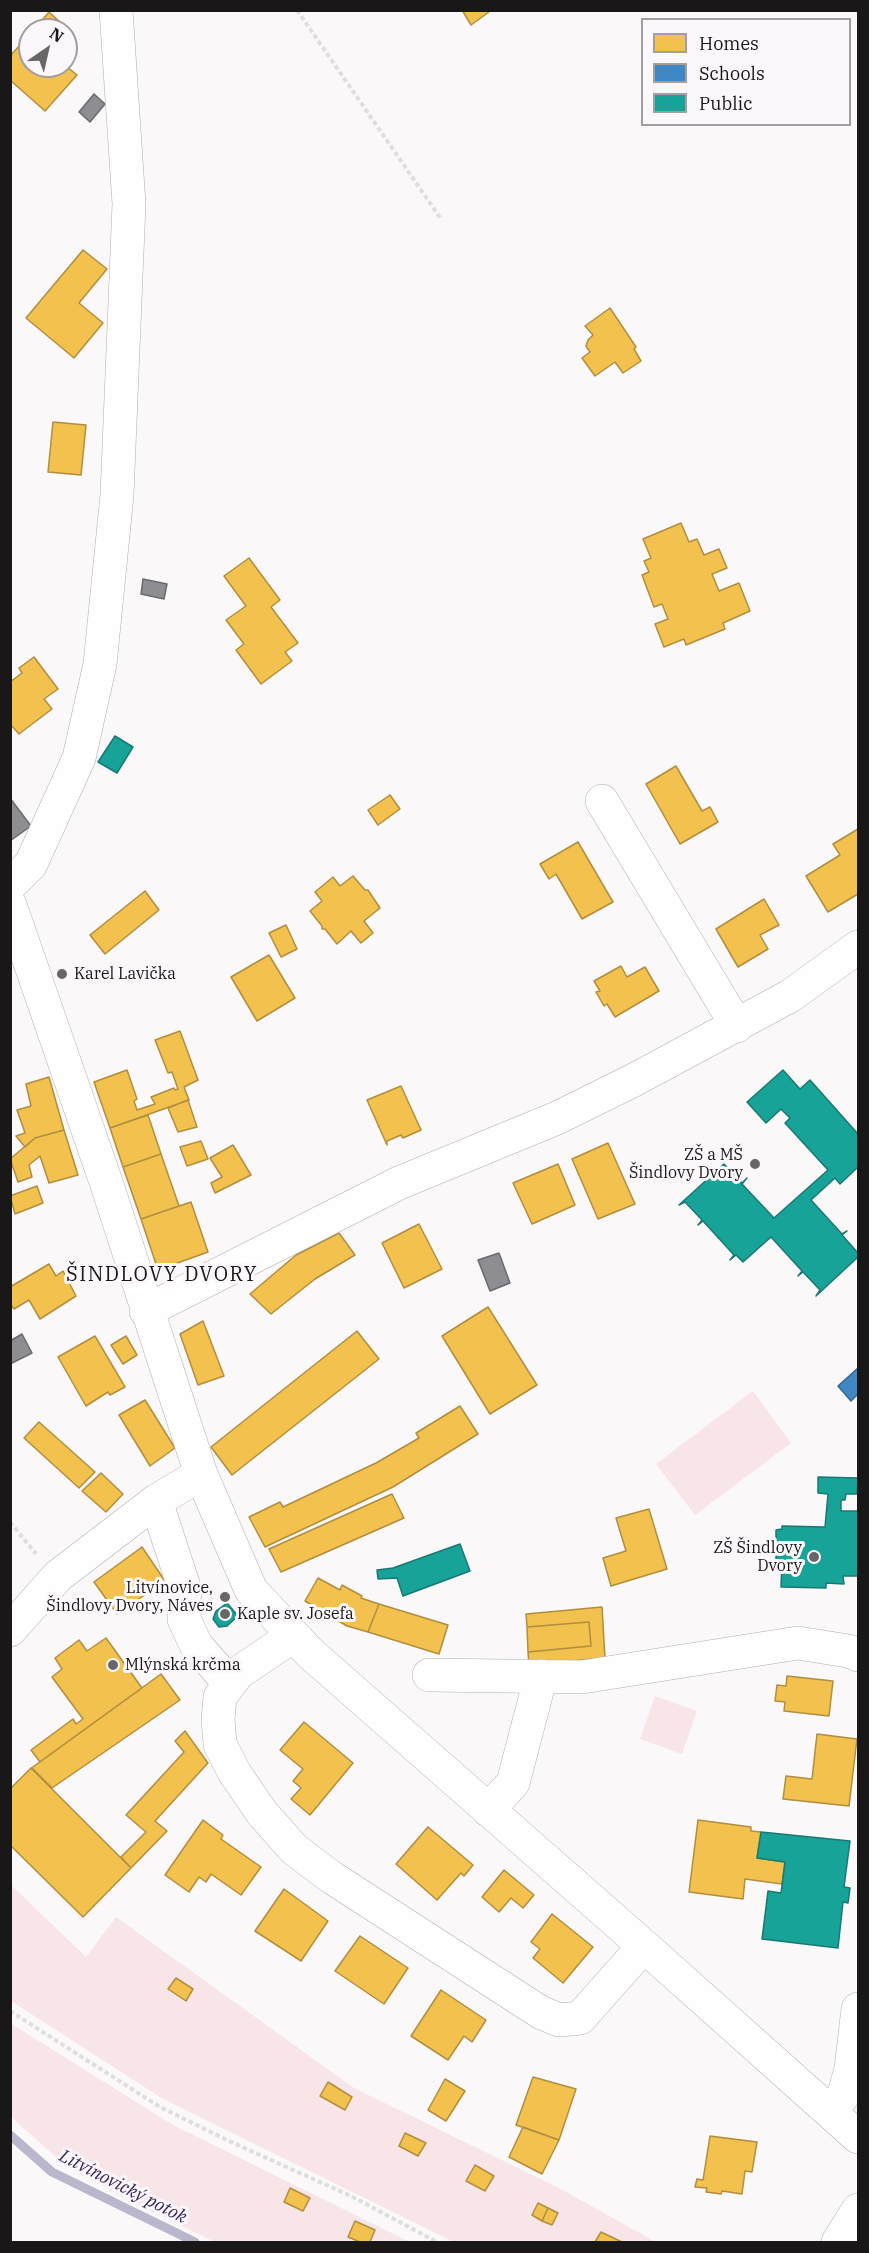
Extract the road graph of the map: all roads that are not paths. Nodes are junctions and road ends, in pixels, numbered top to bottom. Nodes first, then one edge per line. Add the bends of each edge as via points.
1 (116, 10) edge
2 (602, 801) dead end
3 (10, 885) edge
4 (10, 905) edge
5 (858, 947) edge
6 (737, 1026) junction
7 (146, 1311) junction
8 (201, 1474) junction
9 (156, 1501) junction
10 (10, 1630) edge
11 (293, 1636) junction
12 (858, 1655) edge
13 (429, 1675) dead end
14 (541, 1676) junction
15 (230, 1684) junction
16 (488, 1810) junction
17 (644, 1946) junction
18 (858, 2008) edge
19 (831, 2112) junction
20 (858, 2137) edge
21 (858, 2210) edge
22 (838, 2242) edge

1 - 3 street via 129,204 117,495 100,664 79,758 31,864
2 - 6 street
4 - 7 street via 107,1185
5 - 6 street via 790,996
6 - 7 street via 557,1118 399,1183
7 - 8 street
8 - 9 street
8 - 11 street via 251,1590
9 - 10 street via 58,1575
9 - 15 street via 185,1590 183,1619 196,1645
11 - 15 street via 238,1673
11 - 16 street
12 - 14 street via 798,1643 582,1677
13 - 14 street
14 - 16 street via 513,1783
15 - 17 street via 220,1697 220,1744 262,1814 294,1850 540,2012 559,2020 580,2018
16 - 17 street
17 - 19 street
18 - 19 street via 851,2069 844,2094
19 - 20 street
21 - 22 street

